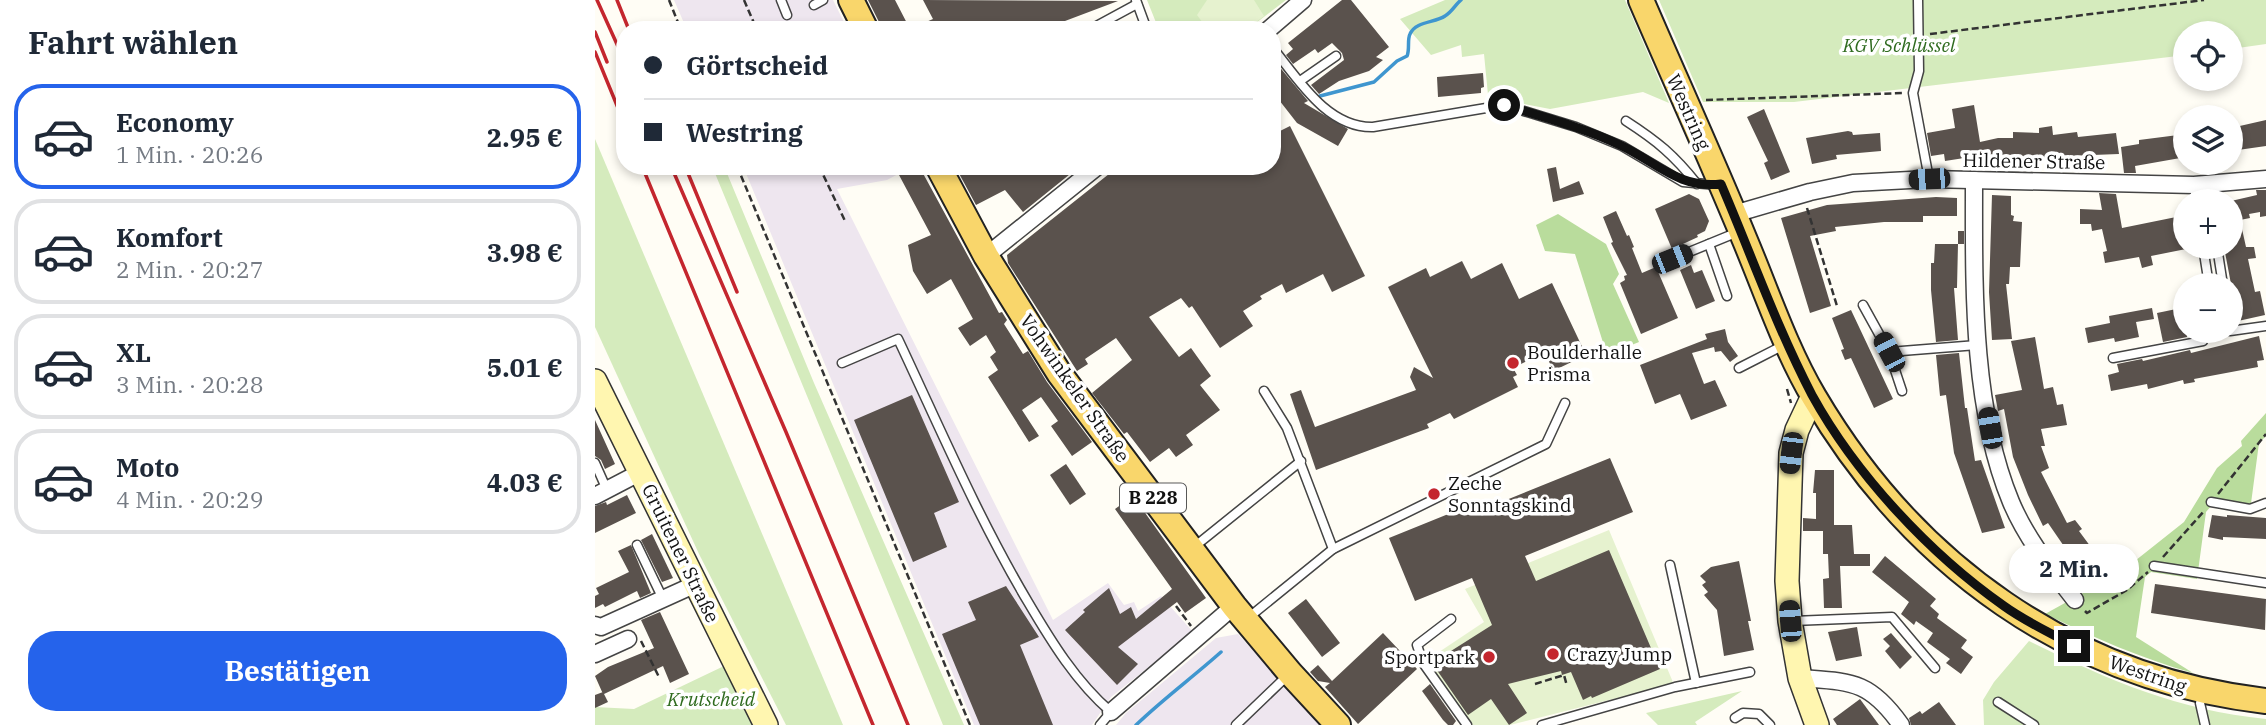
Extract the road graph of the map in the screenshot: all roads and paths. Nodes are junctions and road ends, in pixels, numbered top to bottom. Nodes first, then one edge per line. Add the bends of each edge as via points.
1 (669, 0) edge
2 (744, 0) edge
3 (781, 0) edge
4 (823, 0) edge
5 (851, 0) edge
6 (1303, 0) edge
7 (1641, 0) edge
8 (1918, 0) edge
9 (2204, 0) edge
10 (1136, 2) edge
11 (814, 5) dead end
12 (787, 15) dead end
13 (677, 21) edge
14 (753, 21) edge
15 (862, 21) edge
16 (1104, 21) edge
17 (1143, 21) edge
18 (1278, 21) edge
19 (1919, 35) junction
20 (1336, 56) dead end
21 (1281, 58) edge
22 (1300, 81) junction
23 (1913, 93) junction
24 (1683, 100) junction
25 (1626, 121) dead end
26 (741, 175) edge
27 (823, 175) edge
28 (943, 175) edge
29 (1087, 175) edge
30 (1929, 179) junction
31 (2266, 179) edge
32 (1974, 180) junction
33 (1709, 184) junction
34 (2176, 189) edge
35 (2205, 189) edge
36 (1802, 194) junction
37 (1737, 222) junction
38 (846, 223) dead end
39 (1709, 244) junction
40 (986, 256) junction
41 (1672, 259) dead end
42 (1727, 296) dead end
43 (1863, 305) dead end
44 (1837, 306) dead end
45 (2266, 326) edge
46 (2243, 330) edge
47 (1788, 343) junction
48 (2192, 343) edge
49 (1977, 345) junction
50 (1889, 352) junction
51 (2113, 358) dead end
52 (842, 363) dead end
53 (1739, 368) dead end
54 (595, 381) edge
55 (1786, 386) dead end
56 (1264, 391) dead end
57 (1902, 391) dead end
58 (1813, 396) junction
59 (1565, 403) dead end
60 (601, 406) edge
61 (1801, 421) junction
62 (2266, 433) edge
63 (1301, 461) junction
64 (595, 463) edge
65 (641, 472) junction
66 (601, 493) edge
67 (2211, 502) junction
68 (2266, 503) edge
69 (637, 545) dead end
70 (1192, 549) junction
71 (1333, 549) junction
72 (1670, 565) dead end
73 (2154, 566) junction
74 (2266, 583) edge
75 (696, 584) junction
76 (663, 599) junction
77 (2074, 600) joint
78 (1176, 606) dead end
79 (1240, 613) junction
80 (629, 615) junction
81 (1451, 620) dead end
82 (1790, 621) junction
83 (595, 625) edge
84 (1199, 637) junction
85 (628, 639) dead end
86 (595, 654) edge
87 (1935, 668) dead end
88 (1750, 672) dead end
89 (1290, 673) junction
90 (659, 677) dead end
91 (1800, 678) junction
92 (1696, 683) junction
93 (1535, 684) dead end
94 (1567, 686) dead end
95 (2203, 692) junction
96 (2266, 701) edge
97 (1998, 702) dead end
98 (1111, 712) junction
99 (1735, 718) dead end
100 (766, 725) edge
101 (970, 725) edge
102 (1100, 725) edge
103 (1236, 725) edge
104 (1338, 725) edge
105 (1467, 725) edge
106 (1542, 725) edge
107 (1770, 725) edge
108 (1817, 725) edge
109 (1901, 725) edge
110 (2034, 725) edge
111 (2205, 725) edge

1 - 13 path
2 - 14 path
3 - 12 lane
4 - 11 lane
5 - 15 main road
6 - 18 street
7 - 24 main road, Westring
8 - 19 lane
9 - 19 path
10 - 16 lane
10 - 17 lane
19 - 23 lane via 1919,71
20 - 22 lane
21 - 22 lane
22 - 33 lane via 1317,103 1357,127 1504,105 1622,146 1683,182
23 - 24 path
23 - 30 lane
24 - 33 main road, Westring
25 - 33 lane
26 - 101 path
27 - 38 path
28 - 40 main road, Vohwinkeler Straße / B 228
29 - 40 street
30 - 32 street, Hildener Straße
30 - 36 street, Hildener Straße via 1853,183
31 - 35 street, Hildener Straße
32 - 34 street, Hildener Straße
32 - 49 street
33 - 37 main road, Westring
36 - 37 street, Hildener Straße
36 - 44 path
37 - 39 lane
37 - 47 main road, Westring
39 - 41 lane
39 - 42 lane
40 - 70 main road, Vohwinkeler Straße / B 228 via 1059,373
43 - 50 lane
45 - 46 lane
47 - 53 lane
47 - 58 main road, Westring
48 - 51 lane
49 - 50 lane
49 - 77 street via 1993,447 2011,502
50 - 57 lane
52 - 98 lane via 898,339 997,550 1053,645
54 - 60 street, Gruitener Straße
55 - 61 path
56 - 63 lane
58 - 61 street
58 - 95 main road, Westring via 1868,477 1922,538 2004,606 2074,646 2160,681
59 - 71 lane via 1546,444
60 - 65 street, Gruitener Straße
61 - 82 street via 1789,471
62 - 67 path
63 - 70 lane
63 - 71 lane
64 - 66 lane
65 - 66 street
65 - 75 street, Gruitener Straße
67 - 68 lane via 2250,509
67 - 73 path
69 - 76 lane
70 - 79 main road, Vohwinkeler Straße / B 228
71 - 79 lane
72 - 92 lane
73 - 74 lane
73 - 77 path via 2127,590 2087,613
75 - 76 street
75 - 100 street, Gruitener Straße
76 - 80 street
78 - 84 path
79 - 84 street
79 - 89 main road, Vohwinkeler Straße / B 228
80 - 83 street via 601,627
80 - 90 path
81 - 105 lane via 1417,645 1423,663
82 - 87 lane via 1892,617
82 - 91 street
84 - 98 street
85 - 86 street
88 - 92 lane
89 - 103 lane
89 - 104 main road, Vohwinkeler Straße / B 228
91 - 108 street
91 - 109 street via 1865,688 1887,705
92 - 106 lane
93 - 94 path via 1564,675
95 - 96 main road, Westring
95 - 111 lane via 2200,703
97 - 110 lane
98 - 102 lane
99 - 107 lane via 1743,713 1759,714

